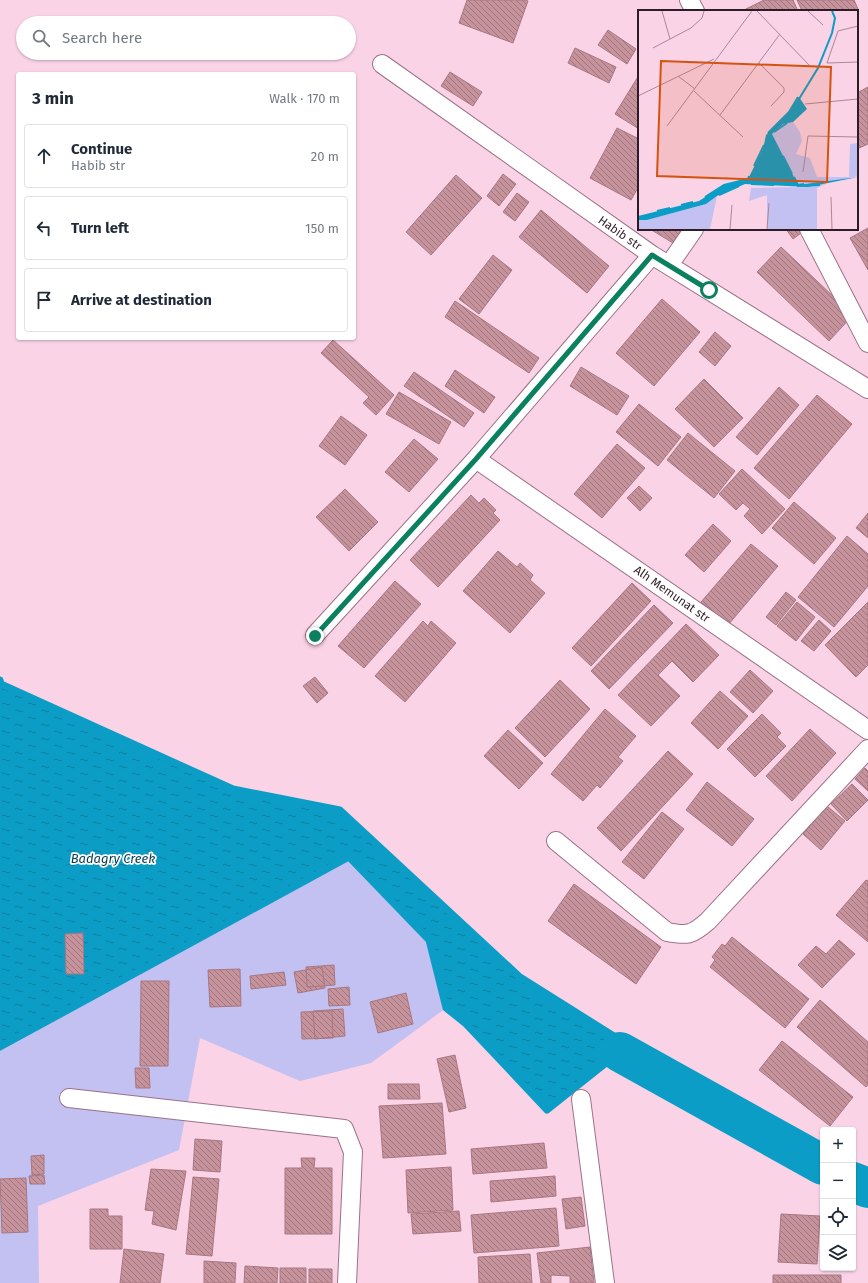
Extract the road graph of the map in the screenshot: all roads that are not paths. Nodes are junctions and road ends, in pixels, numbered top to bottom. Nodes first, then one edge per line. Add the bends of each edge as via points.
1 (689, 0) edge
2 (694, 10) edge
3 (382, 64) dead end
4 (693, 230) edge
5 (810, 230) edge
6 (652, 255) junction
7 (669, 265) junction
8 (868, 343) edge
9 (868, 389) edge
10 (476, 459) junction
11 (315, 636) dead end
12 (868, 730) edge
13 (868, 749) edge
14 (556, 841) dead end
15 (69, 1098) dead end
16 (581, 1099) dead end
17 (347, 1283) edge
18 (604, 1283) edge

1 - 2 street
3 - 6 street, Habib str
4 - 7 street
5 - 8 street
6 - 7 street, Habib str
6 - 10 street
7 - 9 street, Habib str
10 - 11 street
10 - 12 street, Alh Memunat str
13 - 14 street via 708,921 696,931 683,935 667,932
15 - 17 street via 344,1128 353,1152
16 - 18 street

